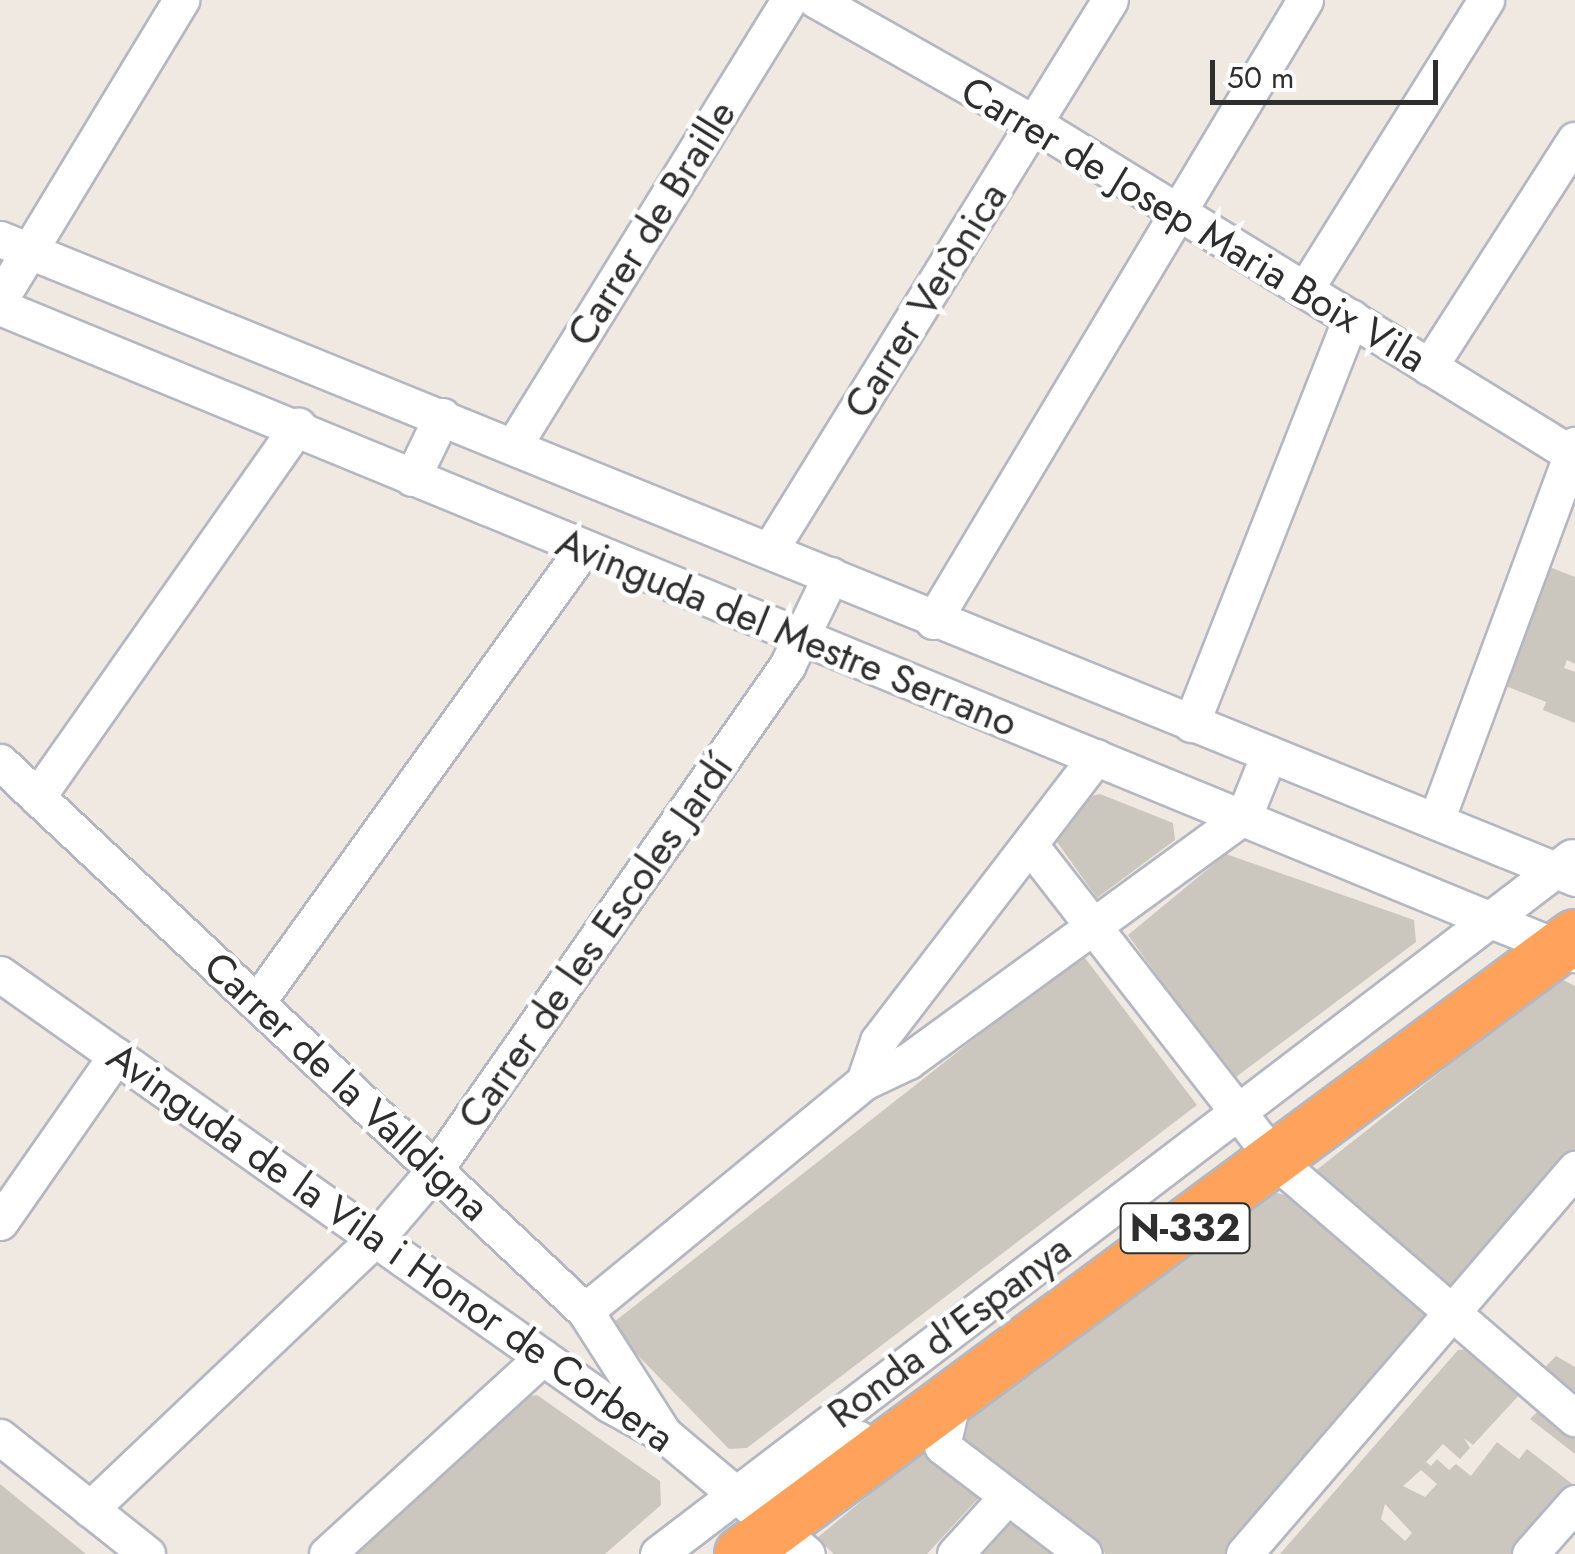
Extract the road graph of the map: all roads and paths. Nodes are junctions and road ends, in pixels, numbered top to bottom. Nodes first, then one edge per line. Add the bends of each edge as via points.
1 (181, 0) edge
2 (789, 0) edge
3 (816, 0) edge
4 (1110, 0) edge
5 (1305, 0) edge
6 (1486, 0) edge
7 (1035, 124) junction
8 (1575, 140) edge
9 (1175, 208) junction
10 (15, 245) edge
11 (1306, 288) junction
12 (0, 299) edge
13 (0, 307) edge
14 (1351, 317) junction
15 (1429, 367) junction
16 (442, 416) junction
17 (298, 426) junction
18 (514, 445) junction
19 (1572, 449) edge
20 (412, 478) junction
21 (771, 548) junction
22 (582, 549) junction
23 (831, 575) junction
24 (932, 620) junction
25 (803, 640) junction
26 (1191, 724) junction
27 (1269, 754) junction
28 (1096, 757) junction
29 (0, 762) edge
30 (38, 797) junction
31 (1244, 816) junction
32 (1437, 818) junction
33 (1030, 845) junction
34 (1568, 868) edge
35 (1496, 921) junction
36 (1095, 928) junction
37 (1570, 946) edge
38 (0, 974) edge
39 (257, 1002) junction
40 (116, 1056) junction
41 (864, 1082) junction
42 (1239, 1114) junction
43 (1277, 1162) junction
44 (436, 1168) junction
45 (1575, 1170) edge
46 (0, 1222) edge
47 (378, 1236) junction
48 (586, 1311) junction
49 (1452, 1312) junction
50 (543, 1357) junction
51 (956, 1394) junction
52 (1575, 1418) edge
53 (665, 1435) junction
54 (0, 1437) edge
55 (736, 1492) junction
56 (1006, 1498) junction
57 (1575, 1503) edge
58 (90, 1509) junction
59 (764, 1547) edge
60 (147, 1554) edge
61 (327, 1554) edge
62 (658, 1554) edge
63 (954, 1554) edge
64 (1084, 1554) edge
65 (1244, 1554) edge
66 (1530, 1554) edge

1 - 10 street
2 - 18 street, Carrer de Braille
3 - 7 street, Carrer de Josep Maria Boix Vila
4 - 7 street, Carrer Verònica
5 - 9 street
6 - 11 street
7 - 9 street, Carrer de Josep Maria Boix Vila
7 - 21 street, Carrer Verònica
8 - 15 street
9 - 11 street, Carrer de Josep Maria Boix Vila
9 - 24 street
10 - 12 street
10 - 16 street, Avinguda del Mestre Serrano
11 - 14 street, Carrer de Josep Maria Boix Vila
13 - 17 street, Avinguda del Mestre Serrano
14 - 15 street, Carrer de Josep Maria Boix Vila
14 - 26 street
15 - 19 street, Carrer de Josep Maria Boix Vila
16 - 18 street, Avinguda del Mestre Serrano
16 - 20 street
17 - 20 street, Avinguda del Mestre Serrano
17 - 30 street
18 - 21 street, Avinguda del Mestre Serrano
19 - 32 street
20 - 22 street, Avinguda del Mestre Serrano
21 - 23 street, Avinguda del Mestre Serrano
22 - 25 street, Avinguda del Mestre Serrano
22 - 39 street
23 - 24 street, Avinguda del Mestre Serrano
23 - 25 street, Carrer de les Escoles Jardí
24 - 26 street, Avinguda del Mestre Serrano
25 - 28 street, Avinguda del Mestre Serrano
25 - 44 street, Carrer de les Escoles Jardí
26 - 27 street, Avinguda del Mestre Serrano
27 - 31 street
27 - 32 street, Avinguda del Mestre Serrano
28 - 31 street, Avinguda del Mestre Serrano
28 - 33 street
29 - 30 street, Carrer de la Valldigna
30 - 39 street, Carrer de la Valldigna
31 - 35 street, Avinguda del Mestre Serrano
31 - 36 street
32 - 34 street, Avinguda del Mestre Serrano
33 - 36 street
33 - 41 street via 878,1042
34 - 35 street, Ronda d'Espanya
35 - 37 street, Avinguda del Mestre Serrano
35 - 42 street, Ronda d'Espanya
36 - 41 street via 908,1061
36 - 42 street
37 - 43 highway, Ronda d'Espanya / N-332
38 - 40 street, Avinguda de la Vila i Honor de Corbera
39 - 44 street, Carrer de la Valldigna
40 - 46 street
40 - 47 street, Avinguda de la Vila i Honor de Corbera
41 - 48 street
42 - 43 street
42 - 55 street, Ronda d'Espanya
43 - 49 street
43 - 51 highway, Ronda d'Espanya / N-332
44 - 47 street, Carrer de les Escoles Jardí
44 - 48 street, Carrer de la Valldigna
45 - 49 street
47 - 50 street, Avinguda de la Vila i Honor de Corbera
47 - 58 street, Carrer de les Escoles Jardí
48 - 53 street, Carrer de la Valldigna
49 - 52 street
49 - 65 street
50 - 53 street, Avinguda de la Vila i Honor de Corbera
50 - 61 street
51 - 55 street via 930,1398 787,1483
51 - 56 street via 942,1446
51 - 59 highway, Ronda d'Espanya / N-332
53 - 55 street, Avinguda de la Vila i Honor de Corbera
54 - 58 street
55 - 59 street, Avinguda de la Vila i Honor de Corbera
55 - 59 street via 746,1526
55 - 62 street, Ronda d'Espanya
56 - 63 street
56 - 64 street
57 - 66 street
58 - 60 street

